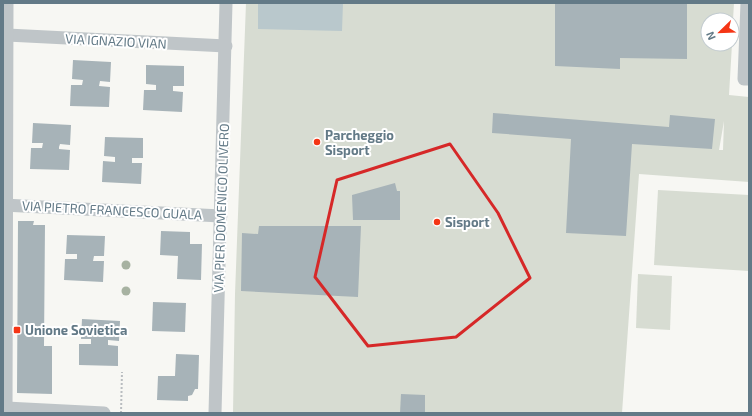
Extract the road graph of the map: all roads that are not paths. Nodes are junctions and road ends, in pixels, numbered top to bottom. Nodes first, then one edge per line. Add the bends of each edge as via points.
1 (7, 3) edge
2 (226, 3) edge
3 (747, 3) edge
4 (7, 35) junction
5 (226, 46) junction
6 (746, 79) edge
7 (5, 205) edge
8 (221, 216) junction
9 (6, 410) edge
10 (104, 413) edge
11 (215, 413) edge

1 - 4 street
2 - 5 street, VIA PIER DOMENICO OLIVERO
3 - 6 street
4 - 5 street, VIA IGNAZIO VIAN
4 - 7 street
5 - 8 street, VIA PIER DOMENICO OLIVERO
7 - 8 street, VIA PIETRO FRANCESCO GUALA
7 - 9 street
8 - 11 street, VIA PIER DOMENICO OLIVERO
9 - 10 street

